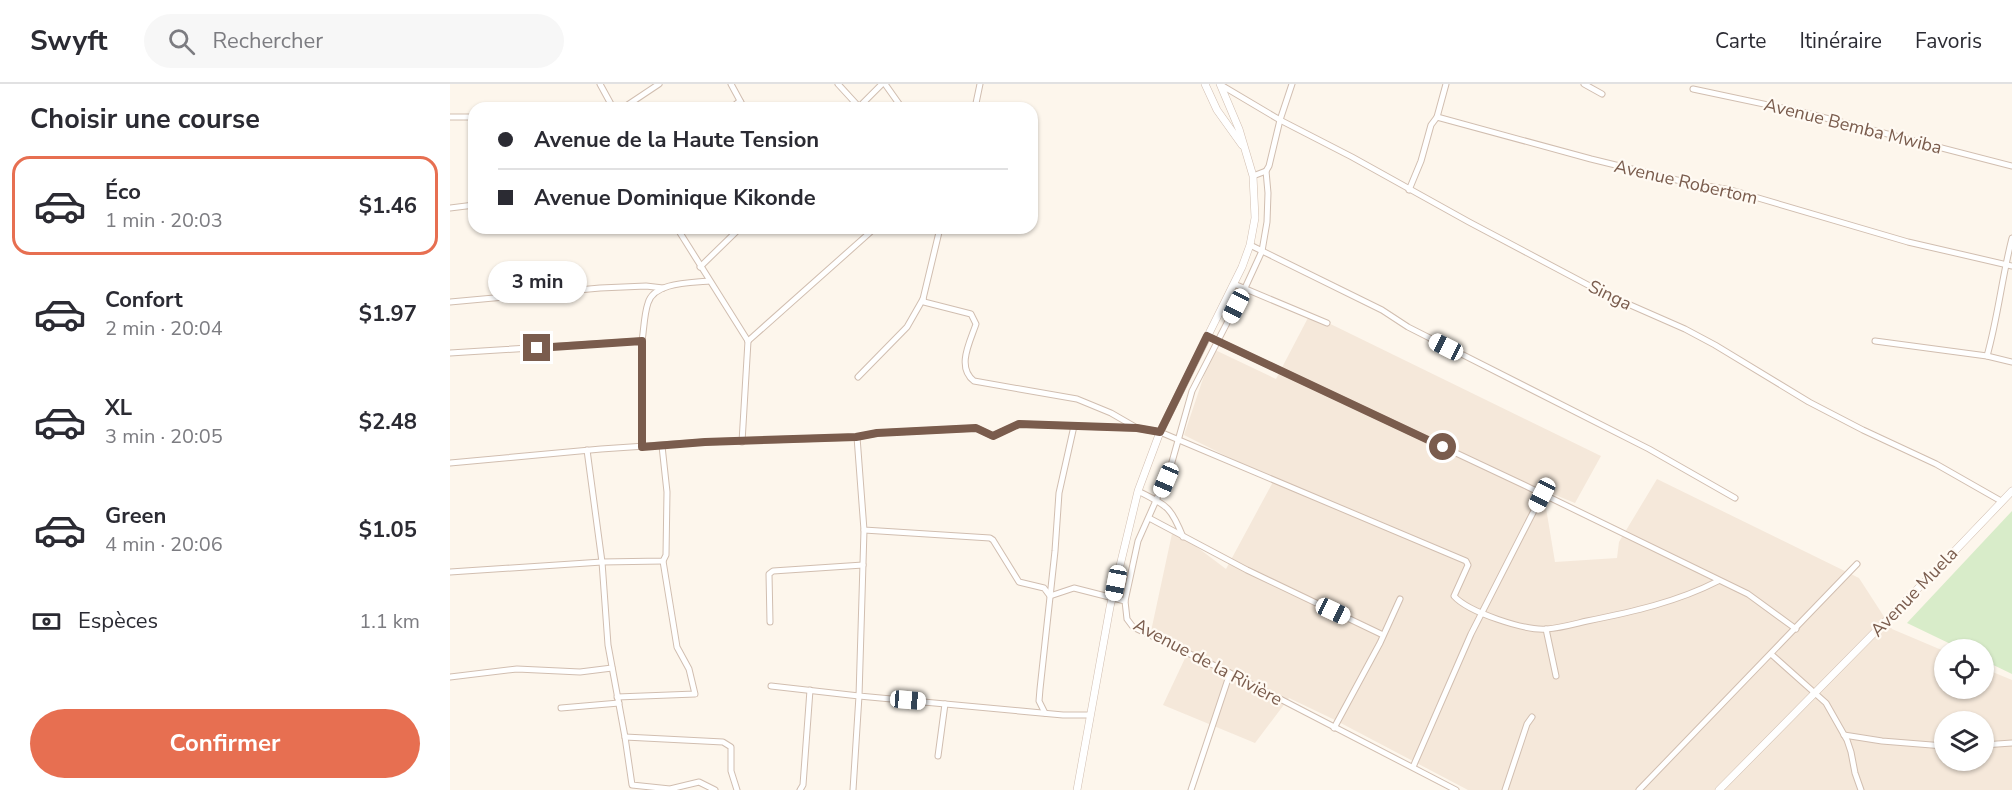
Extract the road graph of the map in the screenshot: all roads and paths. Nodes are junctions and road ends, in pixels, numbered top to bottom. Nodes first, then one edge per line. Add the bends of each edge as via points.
1 (600, 84) edge
2 (659, 84) edge
3 (731, 84) edge
4 (838, 84) edge
5 (883, 84) edge
6 (980, 84) edge
7 (1205, 84) edge
8 (1220, 84) edge
9 (1292, 84) edge
10 (1446, 84) edge
11 (1584, 84) edge
12 (1693, 89) dead end
13 (1602, 94) dead end
14 (740, 101) edge
15 (610, 102) edge
16 (632, 102) edge
17 (854, 102) edge
18 (865, 102) edge
19 (897, 102) edge
20 (976, 102) edge
21 (450, 117) edge
22 (468, 117) edge
23 (1437, 117) junction
24 (1280, 120) junction
25 (1245, 149) junction
26 (2012, 166) edge
27 (1266, 171) junction
28 (1253, 176) junction
29 (1409, 190) junction
30 (468, 206) edge
31 (450, 208) edge
32 (681, 234) edge
33 (734, 234) edge
34 (868, 234) edge
35 (939, 234) edge
36 (2012, 238) edge
37 (1250, 245) junction
38 (1262, 251) junction
39 (2005, 264) junction
40 (2012, 266) edge
41 (700, 267) junction
42 (709, 281) junction
43 (1234, 284) junction
44 (663, 288) junction
45 (1245, 288) junction
46 (923, 299) junction
47 (450, 302) edge
48 (1327, 323) dead end
49 (1207, 336) junction
50 (642, 341) junction
51 (748, 341) junction
52 (1875, 341) dead end
53 (1218, 342) junction
54 (450, 353) edge
55 (1987, 356) junction
56 (2012, 362) edge
57 (858, 377) dead end
58 (1074, 426) junction
59 (1137, 428) junction
60 (1160, 432) junction
61 (856, 437) junction
62 (1177, 439) junction
63 (742, 442) junction
64 (662, 446) junction
65 (642, 447) junction
66 (587, 450) junction
67 (450, 463) edge
68 (1138, 491) junction
69 (2012, 491) edge
70 (1542, 495) junction
71 (1736, 498) dead end
72 (1157, 500) junction
73 (2001, 501) junction
74 (1149, 518) junction
75 (864, 530) junction
76 (1183, 537) junction
77 (663, 561) junction
78 (602, 562) junction
79 (1857, 564) dead end
80 (863, 565) junction
81 (450, 572) edge
82 (1718, 581) junction
83 (1050, 596) junction
84 (1113, 597) junction
85 (1400, 599) dead end
86 (1125, 601) junction
87 (1482, 612) junction
88 (770, 622) dead end
89 (1546, 629) junction
90 (1796, 629) junction
91 (1383, 635) junction
92 (1771, 654) junction
93 (612, 669) junction
94 (1230, 673) junction
95 (1556, 676) dead end
96 (450, 677) edge
97 (771, 686) dead end
98 (810, 690) junction
99 (1815, 693) junction
100 (859, 696) junction
101 (618, 700) junction
102 (945, 704) junction
103 (561, 708) dead end
104 (1045, 713) junction
105 (1090, 715) junction
106 (1532, 717) dead end
107 (1334, 728) junction
108 (1844, 735) junction
109 (626, 737) junction
110 (2012, 742) edge
111 (1994, 744) edge
112 (1934, 745) edge
113 (938, 756) dead end
114 (1413, 767) junction
115 (715, 790) edge
116 (737, 790) edge
117 (800, 790) edge
118 (852, 790) edge
119 (1077, 790) edge
120 (1191, 790) edge
121 (1456, 790) edge
122 (1505, 790) edge
123 (1639, 790) edge
124 (1719, 790) edge
125 (1861, 790) edge

1 - 15 street
2 - 16 street
3 - 14 street
4 - 17 street
5 - 18 street
5 - 19 street
6 - 20 street
7 - 25 street via 1217,110
8 - 24 street, Singa
8 - 25 street
9 - 24 street
10 - 23 street
11 - 13 street
12 - 26 street, Avenue Bemba Mwiba via 1806,113
21 - 22 street
23 - 29 street
23 - 39 street, Avenue Robertom via 1602,162 1731,190 1908,242
24 - 27 street
24 - 29 street, Singa
25 - 28 street
27 - 28 street
27 - 38 street via 1267,222
28 - 37 street via 1255,218
29 - 73 street, Singa via 1603,293 1685,329 1809,402 1936,464
30 - 31 street
32 - 41 street
33 - 41 street
34 - 51 street
35 - 46 street
36 - 39 street
37 - 38 street
37 - 43 street
38 - 45 street
38 - 71 street via 1649,449
39 - 40 street, Avenue Robertom
39 - 55 street via 1996,327
41 - 42 street
42 - 44 street
42 - 51 street
43 - 45 street
43 - 49 street
44 - 47 street via 600,288
44 - 50 street via 648,301
45 - 48 street
45 - 53 street
46 - 57 street via 907,327
46 - 59 street via 971,314 976,324 965,356 966,371 974,381 1077,399 1111,412
49 - 53 street
49 - 60 street
50 - 54 street
50 - 65 street
51 - 63 street
52 - 55 street
53 - 62 street via 1192,391
53 - 70 street
55 - 56 street
58 - 59 street
58 - 61 street via 1019,424 993,436 976,428
58 - 83 street via 1059,493
59 - 60 street
60 - 62 street
60 - 68 street
61 - 63 street
61 - 75 street
62 - 72 street via 1170,470
62 - 87 street via 1466,561 1468,565 1454,596
63 - 64 street
64 - 65 street
64 - 77 street via 667,492
65 - 66 street
66 - 67 street
66 - 78 street
68 - 72 street
68 - 84 street
69 - 73 street, Avenue Muela
70 - 82 street
70 - 87 street
72 - 74 street
72 - 76 street via 1175,517
73 - 99 street, Avenue Muela
74 - 76 street
74 - 86 street via 1138,541
75 - 80 street
75 - 83 street via 990,538 1019,582 1044,588
76 - 91 street
77 - 78 street
77 - 101 street via 677,648 689,669 695,693
78 - 81 street
78 - 93 street
79 - 90 street
80 - 88 street via 773,571 768,582
80 - 100 street
82 - 89 street via 1636,611
82 - 90 street via 1748,594
83 - 84 street, Avenue de la Rivière via 1074,588
83 - 104 street via 1039,701
84 - 86 street, Avenue de la Rivière
84 - 105 street
85 - 91 street
86 - 94 street, Avenue de la Rivière via 1127,620 1133,627
87 - 89 street via 1504,622
87 - 114 street
89 - 95 street
90 - 92 street
91 - 107 street
92 - 99 street
92 - 123 street
93 - 96 street via 517,669
93 - 101 street
94 - 107 street, Avenue de la Rivière
94 - 120 street
97 - 98 street
98 - 100 street
98 - 117 street
99 - 108 street via 1826,703
99 - 124 street, Avenue Muela
100 - 102 street
100 - 118 street
101 - 103 street
101 - 109 street
102 - 104 street
102 - 113 street
104 - 105 street
105 - 119 street
106 - 122 street
107 - 114 street, Avenue de la Rivière
108 - 112 street
108 - 125 street
109 - 115 street via 632,785 670,789 699,782
109 - 116 street via 729,744
110 - 111 street
114 - 121 street, Avenue de la Rivière

